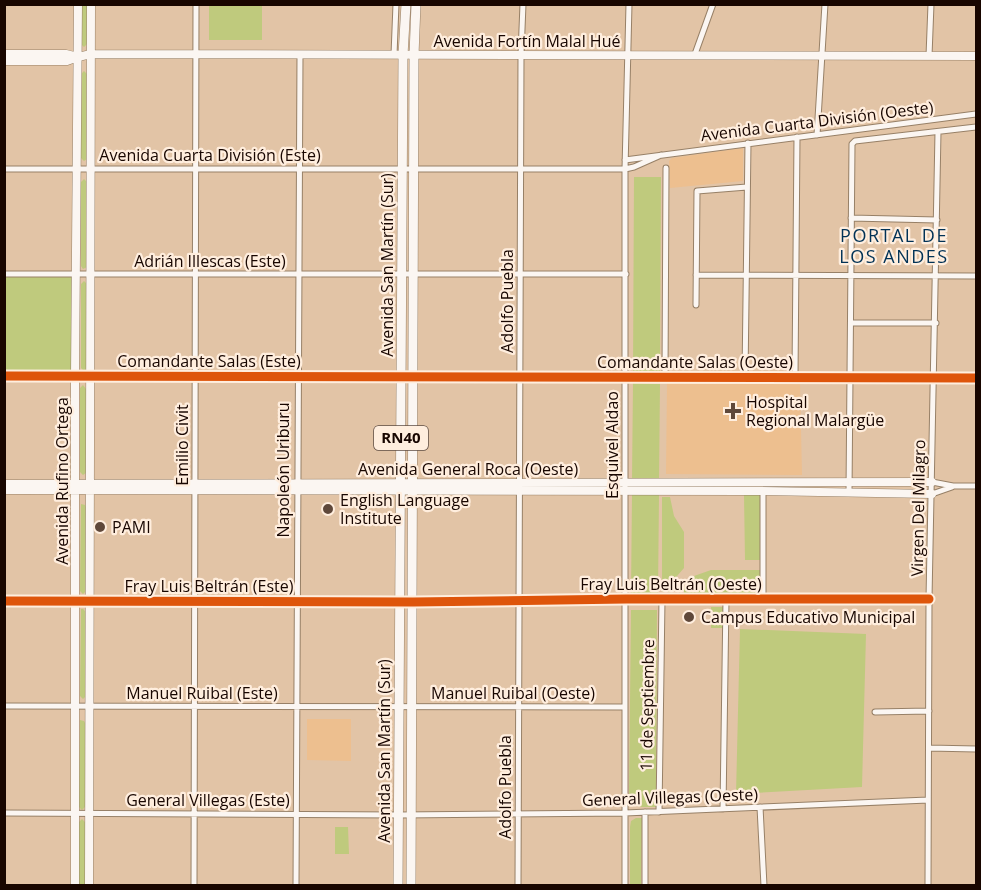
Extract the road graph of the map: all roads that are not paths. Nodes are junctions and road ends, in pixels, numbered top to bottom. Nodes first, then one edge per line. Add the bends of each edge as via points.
1 (78, 4) edge
2 (91, 4) edge
3 (196, 4) edge
4 (396, 4) edge
5 (406, 4) edge
6 (417, 4) edge
7 (523, 4) edge
8 (629, 4) edge
9 (713, 4) edge
10 (825, 4) edge
11 (931, 4) edge
12 (4, 54) edge
13 (91, 54) junction
14 (196, 54) junction
15 (521, 54) junction
16 (626, 54) junction
17 (695, 54) junction
18 (822, 54) junction
19 (300, 55) junction
20 (399, 55) junction
21 (414, 55) junction
22 (929, 56) junction
23 (976, 56) edge
24 (78, 57) junction
25 (4, 61) edge
26 (976, 114) edge
27 (976, 127) edge
28 (938, 132) junction
29 (817, 135) junction
30 (797, 137) junction
31 (748, 143) junction
32 (661, 154) junction
33 (625, 160) junction
34 (666, 168) dead end
35 (4, 169) edge
36 (76, 169) junction
37 (90, 169) junction
38 (196, 169) junction
39 (300, 169) junction
40 (403, 169) junction
41 (415, 169) junction
42 (521, 169) junction
43 (625, 169) junction
44 (747, 187) junction
45 (851, 218) junction
46 (937, 220) junction
47 (4, 274) edge
48 (76, 274) junction
49 (90, 274) junction
50 (195, 274) junction
51 (299, 274) junction
52 (402, 274) junction
53 (415, 274) junction
54 (520, 274) junction
55 (626, 274) junction
56 (696, 275) junction
57 (746, 275) junction
58 (796, 275) junction
59 (851, 275) junction
60 (936, 276) junction
61 (976, 276) edge
62 (696, 305) dead end
63 (936, 322) junction
64 (851, 323) junction
65 (4, 376) edge
66 (75, 376) junction
67 (90, 376) junction
68 (195, 376) junction
69 (298, 376) junction
70 (401, 376) junction
71 (414, 376) junction
72 (520, 377) junction
73 (626, 377) junction
74 (665, 377) junction
75 (745, 377) junction
76 (795, 377) junction
77 (934, 377) junction
78 (851, 378) junction
79 (976, 378) edge
80 (849, 481) junction
81 (932, 482) junction
82 (4, 484) edge
83 (298, 486) junction
84 (401, 486) junction
85 (414, 486) junction
86 (953, 486) junction
87 (976, 486) edge
88 (76, 487) junction
89 (90, 487) junction
90 (195, 487) junction
91 (519, 487) junction
92 (626, 487) junction
93 (4, 490) edge
94 (763, 491) junction
95 (849, 493) junction
96 (932, 494) junction
97 (626, 599) junction
98 (662, 599) junction
99 (726, 599) junction
100 (763, 599) junction
101 (929, 599) junction
102 (519, 600) junction
103 (4, 601) edge
104 (76, 601) junction
105 (90, 601) junction
106 (195, 601) junction
107 (298, 602) junction
108 (400, 602) junction
109 (413, 602) junction
110 (4, 706) edge
111 (76, 706) junction
112 (89, 706) junction
113 (195, 706) junction
114 (297, 706) junction
115 (400, 706) junction
116 (412, 706) junction
117 (518, 706) junction
118 (625, 707) junction
119 (929, 711) junction
120 (875, 712) dead end
121 (929, 748) junction
122 (976, 749) edge
123 (928, 800) junction
124 (760, 807) junction
125 (723, 809) junction
126 (645, 812) junction
127 (659, 812) junction
128 (4, 813) edge
129 (76, 813) junction
130 (89, 813) junction
131 (625, 813) junction
132 (194, 814) junction
133 (297, 814) junction
134 (518, 814) junction
135 (399, 815) junction
136 (412, 815) junction
137 (75, 885) edge
138 (89, 885) edge
139 (194, 885) edge
140 (296, 885) edge
141 (398, 885) edge
142 (411, 885) edge
143 (518, 885) edge
144 (625, 885) edge
145 (645, 885) edge
146 (764, 885) edge
147 (928, 885) edge

1 - 24 main road, Avenida Rufino Ortega
2 - 13 main road, Avenida Rufino Ortega
3 - 14 street, Emilio Civit
4 - 20 street
5 - 20 highway, Avenida San Martín (Sur) / RN40
6 - 21 highway, Avenida San Martín (Sur) / RN40
7 - 15 street, Adolfo Puebla
8 - 16 street, Esquivel Aldao
9 - 17 street
10 - 18 street
11 - 22 street
12 - 24 main road, Avenida Fortín Malal Hué
13 - 14 main road, Avenida Fortín Malal Hué
13 - 24 main road, Avenida Fortín Malal Hué
13 - 37 main road, Avenida Rufino Ortega
14 - 19 main road, Avenida Fortín Malal Hué
14 - 38 street, Emilio Civit
15 - 16 main road, Avenida Fortín Malal Hué
15 - 21 main road, Avenida Fortín Malal Hué
15 - 42 street, Adolfo Puebla
16 - 17 main road, Avenida Fortín Malal Hué
16 - 33 street, Esquivel Aldao
17 - 18 main road, Avenida Fortín Malal Hué
18 - 22 main road, Avenida Fortín Malal Hué
18 - 29 street
19 - 20 main road, Avenida Fortín Malal Hué
19 - 39 street, Napoleón Uriburu
20 - 21 main road, Avenida Fortín Malal Hué
20 - 40 highway, Avenida San Martín (Sur) / RN40
21 - 41 highway, Avenida San Martín (Sur) / RN40
22 - 23 main road, Avenida Fortín Malal Hué
24 - 25 main road, Avenida Fortín Malal Hué via 67,62
24 - 36 main road, Avenida Rufino Ortega
26 - 29 street, Avenida Cuarta División (Oeste)
27 - 28 street
28 - 45 street via 855,141
28 - 46 street, Virgen Del Milagro
29 - 30 street, Avenida Cuarta División (Oeste)
30 - 31 street, Avenida Cuarta División (Oeste)
30 - 58 street
31 - 32 street, Avenida Cuarta División (Oeste)
31 - 44 street
32 - 33 street, Avenida Cuarta División (Oeste)
32 - 43 street, Avenida Cuarta División (Oeste)
33 - 43 street, Esquivel Aldao
34 - 74 street
35 - 36 street, Avenida Cuarta División (Este)
36 - 37 street, Avenida Cuarta División (Este)
36 - 48 main road, Avenida Rufino Ortega
37 - 38 street, Avenida Cuarta División (Este)
37 - 49 main road, Avenida Rufino Ortega
38 - 39 street, Avenida Cuarta División (Este)
38 - 50 street, Emilio Civit
39 - 40 street, Avenida Cuarta División (Este)
39 - 51 street, Napoleón Uriburu
40 - 41 street, Avenida Cuarta División (Este)
40 - 52 highway, Avenida San Martín (Sur) / RN40
41 - 42 street, Avenida Cuarta División (Oeste)
41 - 53 highway, Avenida San Martín (Sur) / RN40
42 - 43 street, Avenida Cuarta División (Oeste)
42 - 54 street, Adolfo Puebla
43 - 55 street, Esquivel Aldao
44 - 56 street via 698,191
44 - 57 street
45 - 46 street
45 - 59 street
46 - 60 street, Virgen Del Milagro
47 - 48 street, Adrián Illescas (Este)
48 - 49 street, Adrián Illescas (Este)
48 - 66 main road, Avenida Rufino Ortega
49 - 50 street, Adrián Illescas (Este)
49 - 67 main road, Avenida Rufino Ortega
50 - 51 street, Adrián Illescas (Este)
50 - 68 street, Emilio Civit
51 - 52 street, Adrián Illescas (Este)
51 - 69 street, Napoleón Uriburu
52 - 53 street, Adrián Illescas (Este)
52 - 70 highway, Avenida San Martín (Sur) / RN40
53 - 54 street, Adrián Illescas (Este)
53 - 71 highway, Avenida San Martín (Sur) / RN40
54 - 55 street, Adrián Illescas (Este)
54 - 72 street, Adolfo Puebla
55 - 73 street, Esquivel Aldao
56 - 57 street
56 - 62 street
57 - 58 street
57 - 75 street
58 - 59 street
58 - 76 street
59 - 60 street
59 - 64 street
60 - 61 street
60 - 63 street, Virgen Del Milagro
63 - 64 street
63 - 77 street, Virgen Del Milagro
64 - 78 street
65 - 66 street, Comandante Salas (Este)
66 - 67 street, Comandante Salas (Este)
66 - 88 main road, Avenida Rufino Ortega
67 - 68 street, Comandante Salas (Este)
67 - 89 main road, Avenida Rufino Ortega
68 - 69 street, Comandante Salas (Este)
68 - 90 street, Emilio Civit
69 - 70 street, Comandante Salas (Este)
69 - 83 street, Napoleón Uriburu
70 - 71 street, Comandante Salas (Este)
70 - 84 highway, Avenida San Martín (Sur) / RN40
71 - 72 street, Comandante Salas (Oeste)
71 - 85 highway, Avenida San Martín (Sur) / RN40
72 - 73 street, Comandante Salas (Oeste)
72 - 91 street, Adolfo Puebla
73 - 74 street, Comandante Salas (Oeste)
73 - 92 street, Esquivel Aldao
74 - 75 street, Comandante Salas (Oeste)
75 - 76 street, Comandante Salas (Oeste)
76 - 78 street, Comandante Salas (Oeste)
77 - 78 street, Comandante Salas (Oeste)
77 - 79 street, Comandante Salas (Oeste)
77 - 81 street, Virgen Del Milagro
78 - 80 street
80 - 81 main road, Avenida General Roca (Oeste)
80 - 92 main road, Avenida General Roca (Oeste)
80 - 95 street
81 - 86 street
81 - 96 street, Virgen Del Milagro
82 - 88 main road
83 - 84 main road, Avenida General Roca (Oeste)
83 - 90 main road, Avenida General Roca (Oeste)
83 - 107 street, Napoleón Uriburu
84 - 85 main road, Avenida General Roca (Oeste)
84 - 108 highway, Avenida San Martín (Sur) / RN40
85 - 91 main road, Avenida General Roca (Oeste)
85 - 109 highway, Avenida San Martín (Sur) / RN40
86 - 87 street
86 - 96 street
88 - 89 main road, Avenida General Roca (Oeste)
88 - 93 main road
88 - 104 main road, Avenida Rufino Ortega
89 - 90 main road, Avenida General Roca (Oeste)
89 - 105 main road, Avenida Rufino Ortega
90 - 106 street, Emilio Civit
91 - 92 main road, Avenida General Roca (Oeste)
91 - 102 street, Adolfo Puebla
92 - 94 main road, Avenida General Roca (Oeste)
92 - 97 street, Esquivel Aldao
94 - 95 main road, Avenida General Roca (Oeste)
94 - 100 street
95 - 96 main road, Avenida General Roca (Oeste)
96 - 101 street, Virgen Del Milagro
97 - 98 street, Fray Luis Beltrán (Oeste)
97 - 102 street, Fray Luis Beltrán (Oeste)
97 - 118 street, Esquivel Aldao
98 - 99 street, Fray Luis Beltrán (Oeste)
98 - 127 street, 11 de Septiembre
99 - 100 street, Fray Luis Beltrán (Oeste)
99 - 125 street
100 - 101 street, Fray Luis Beltrán (Oeste)
101 - 119 street, Virgen Del Milagro
102 - 109 street, Fray Luis Beltrán (Oeste)
102 - 117 street, Adolfo Puebla
103 - 104 street, Fray Luis Beltrán (Este)
104 - 105 street, Fray Luis Beltrán (Este)
104 - 111 main road, Avenida Rufino Ortega
105 - 106 street, Fray Luis Beltrán (Este)
105 - 112 main road, Avenida Rufino Ortega
106 - 107 street, Fray Luis Beltrán (Este)
106 - 113 street, Emilio Civit
107 - 108 street, Fray Luis Beltrán (Este)
107 - 114 street, Napoleón Uriburu
108 - 109 street, Fray Luis Beltrán (Este)
108 - 115 highway, Avenida San Martín (Sur) / RN40
109 - 116 highway, Avenida San Martín (Sur) / RN40
110 - 111 street, Manuel Ruibal (Este)
111 - 112 street, Manuel Ruibal (Este)
111 - 129 main road, Avenida Rufino Ortega
112 - 113 street, Manuel Ruibal (Este)
112 - 130 main road, Avenida Rufino Ortega
113 - 114 street, Manuel Ruibal (Este)
113 - 132 street, Emilio Civit
114 - 115 street, Manuel Ruibal (Este)
114 - 133 street, Napoleón Uriburu
115 - 116 street, Manuel Ruibal (Oeste)
115 - 135 highway, Avenida San Martín (Sur) / RN40
116 - 117 street, Manuel Ruibal (Oeste)
116 - 136 highway, Avenida San Martín (Sur) / RN40
117 - 118 street, Manuel Ruibal (Oeste)
117 - 134 street, Adolfo Puebla
118 - 131 street, Esquivel Aldao
119 - 120 street
119 - 121 street, Virgen Del Milagro
121 - 122 street
121 - 123 street, Virgen Del Milagro
123 - 124 street, General Villegas (Oeste)
123 - 147 street, Virgen Del Milagro
124 - 125 street, General Villegas (Oeste)
124 - 146 street
125 - 127 street, General Villegas (Oeste)
126 - 127 street, General Villegas (Oeste)
126 - 131 street, General Villegas (Oeste)
126 - 145 street
128 - 129 street, General Villegas (Este)
129 - 130 street, General Villegas (Este)
129 - 137 main road, Avenida Rufino Ortega
130 - 132 street, General Villegas (Este)
130 - 138 main road, Avenida Rufino Ortega
131 - 134 street, General Villegas (Oeste)
131 - 144 street, Esquivel Aldao
132 - 133 street, General Villegas (Este)
132 - 139 street, Emilio Civit
133 - 135 street, General Villegas (Este)
133 - 140 street, Napoleón Uriburu
134 - 136 street, General Villegas (Oeste)
134 - 143 street, Adolfo Puebla
135 - 136 street, General Villegas (Este)
135 - 141 highway, Avenida San Martín (Sur) / RN40
136 - 142 highway, Avenida San Martín (Sur) / RN40

